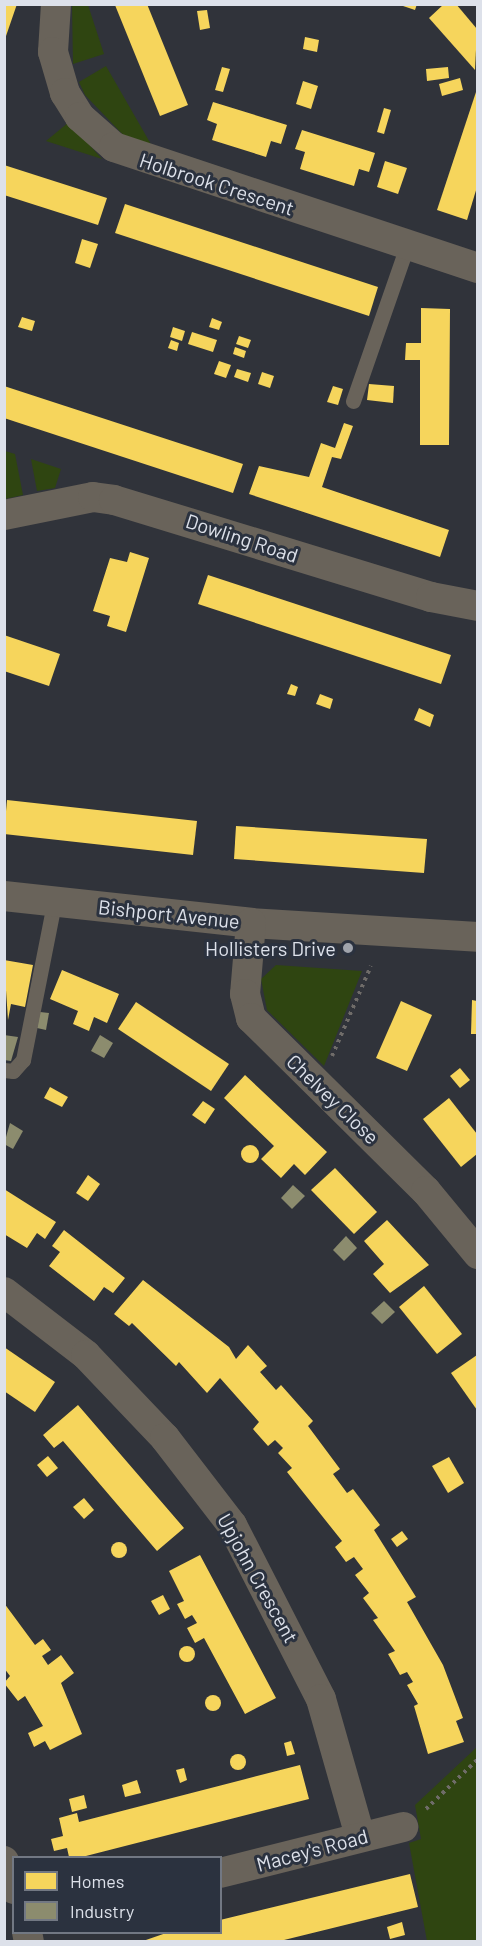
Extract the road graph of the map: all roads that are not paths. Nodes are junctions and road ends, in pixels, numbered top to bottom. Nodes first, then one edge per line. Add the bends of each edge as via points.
1 (56, 4) edge
2 (407, 246) junction
3 (477, 268) edge
4 (353, 401) dead end
5 (4, 515) edge
6 (477, 606) edge
7 (4, 896) edge
8 (54, 903) junction
9 (251, 922) junction
10 (477, 937) edge
11 (4, 1070) edge
12 (477, 1254) edge
13 (4, 1292) edge
14 (403, 1827) road end
15 (360, 1836) junction
16 (4, 1861) edge
17 (222, 1873) edge
18 (12, 1883) edge

1 - 2 street, Holbrook Crescent via 53,52 65,93 80,117 114,147
2 - 3 street, Holbrook Crescent
2 - 4 lane
5 - 6 street, Dowling Road via 93,497 114,500 431,597
7 - 8 street, Bishport Avenue
8 - 9 street, Bishport Avenue
8 - 11 lane via 23,1060 13,1071
9 - 10 street, Bishport Avenue
9 - 12 street, Chelvey Close via 245,994 251,1017 426,1191
13 - 15 street, Upjohn Crescent via 86,1355 165,1438 232,1525 321,1699
14 - 15 street, Macey's Road
15 - 17 street, Macey's Road
16 - 18 street

